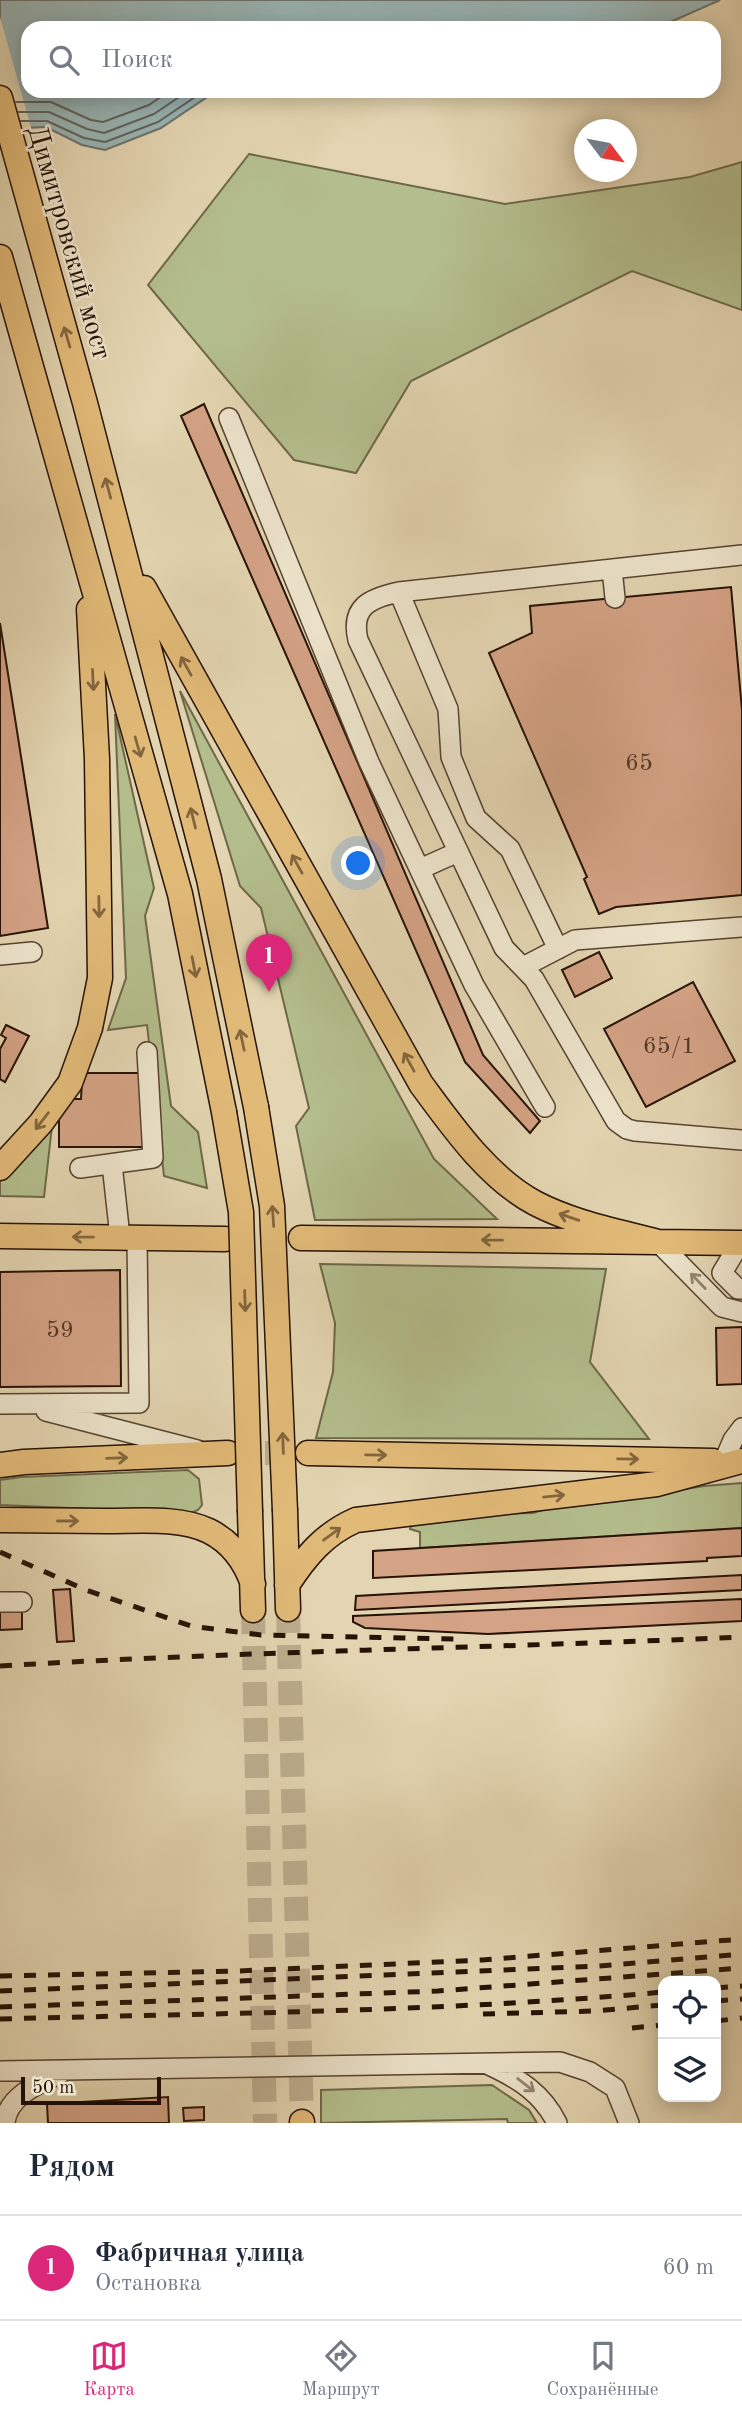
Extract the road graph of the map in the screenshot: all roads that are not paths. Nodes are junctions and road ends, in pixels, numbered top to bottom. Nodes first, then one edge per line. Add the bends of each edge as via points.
1 (0, 98) edge
2 (0, 257) edge
3 (229, 418) dead end
4 (126, 554) junction
5 (742, 555) edge
6 (86, 563) junction
7 (612, 569) junction
8 (399, 592) junction
9 (615, 598) dead end
10 (458, 852) junction
11 (420, 870) junction
12 (742, 927) edge
13 (558, 949) junction
14 (32, 952) dead end
15 (0, 955) edge
16 (523, 967) junction
17 (147, 1052) dead end
18 (545, 1107) dead end
19 (742, 1140) edge
20 (112, 1164) junction
21 (0, 1168) edge
22 (80, 1168) dead end
23 (0, 1236) edge
24 (128, 1238) junction
25 (301, 1238) tunnel mouth
26 (225, 1239) tunnel mouth
27 (658, 1242) junction
28 (741, 1243) edge
29 (742, 1289) edge
30 (742, 1312) edge
31 (0, 1404) edge
32 (21, 1404) junction
33 (0, 1413) edge
34 (742, 1428) edge
35 (308, 1453) tunnel mouth
36 (220, 1454) joint
37 (736, 1461) edge
38 (0, 1465) edge
39 (0, 1520) edge
40 (253, 1584) junction
41 (22, 1601) dead end
42 (0, 1602) edge
43 (253, 1610) tunnel mouth
44 (482, 2062) junction
45 (68, 2069) junction
46 (0, 2071) edge
47 (4, 2115) edge
48 (557, 2123) edge
49 (629, 2123) edge

4 -> 1 main road, Димитровский мост
2 - 6 main road
3 - 11 street via 369,762
27 -> 4 main road via 566,1217 534,1202 508,1185 459,1136 414,1072
4 - 37 main road, bridge via 209,878 272,1206 288,1597 304,1559 328,1535 356,1520 657,1484
5 - 7 street
6 -> 21 main road via 97,759 100,978 90,1028 70,1083
6 -> 40 main road, bridge via 180,894 242,1212
7 - 8 street
7 - 9 street
8 - 10 street via 366,603 356,631
8 - 13 street via 448,709 451,757 476,818 510,849
10 - 11 street
10 - 16 street via 504,948
11 - 18 street via 474,985
12 - 13 street via 579,939
13 - 16 street
14 - 15 street
16 - 19 street via 620,1125 635,1131
17 - 20 street via 153,1158
20 - 22 street
20 - 24 street
24 -> 23 main road
24 - 26 main road
24 - 32 street via 139,1403
27 -> 25 main road
27 - 28 main road
30 -> 27 street via 722,1307
28 - 29 street via 722,1273
31 - 32 street
32 - 33 street
32 - 36 street
34 - 37 street via 733,1440
35 -> 37 main road
38 -> 36 main road
39 -> 40 main road via 194,1525 233,1550
40 - 43 main road
41 - 42 street
44 - 45 street
44 -> 48 street via 530,2087
44 - 49 street via 560,2062 590,2073 615,2088
45 - 46 street
45 - 47 street via 33,2087

